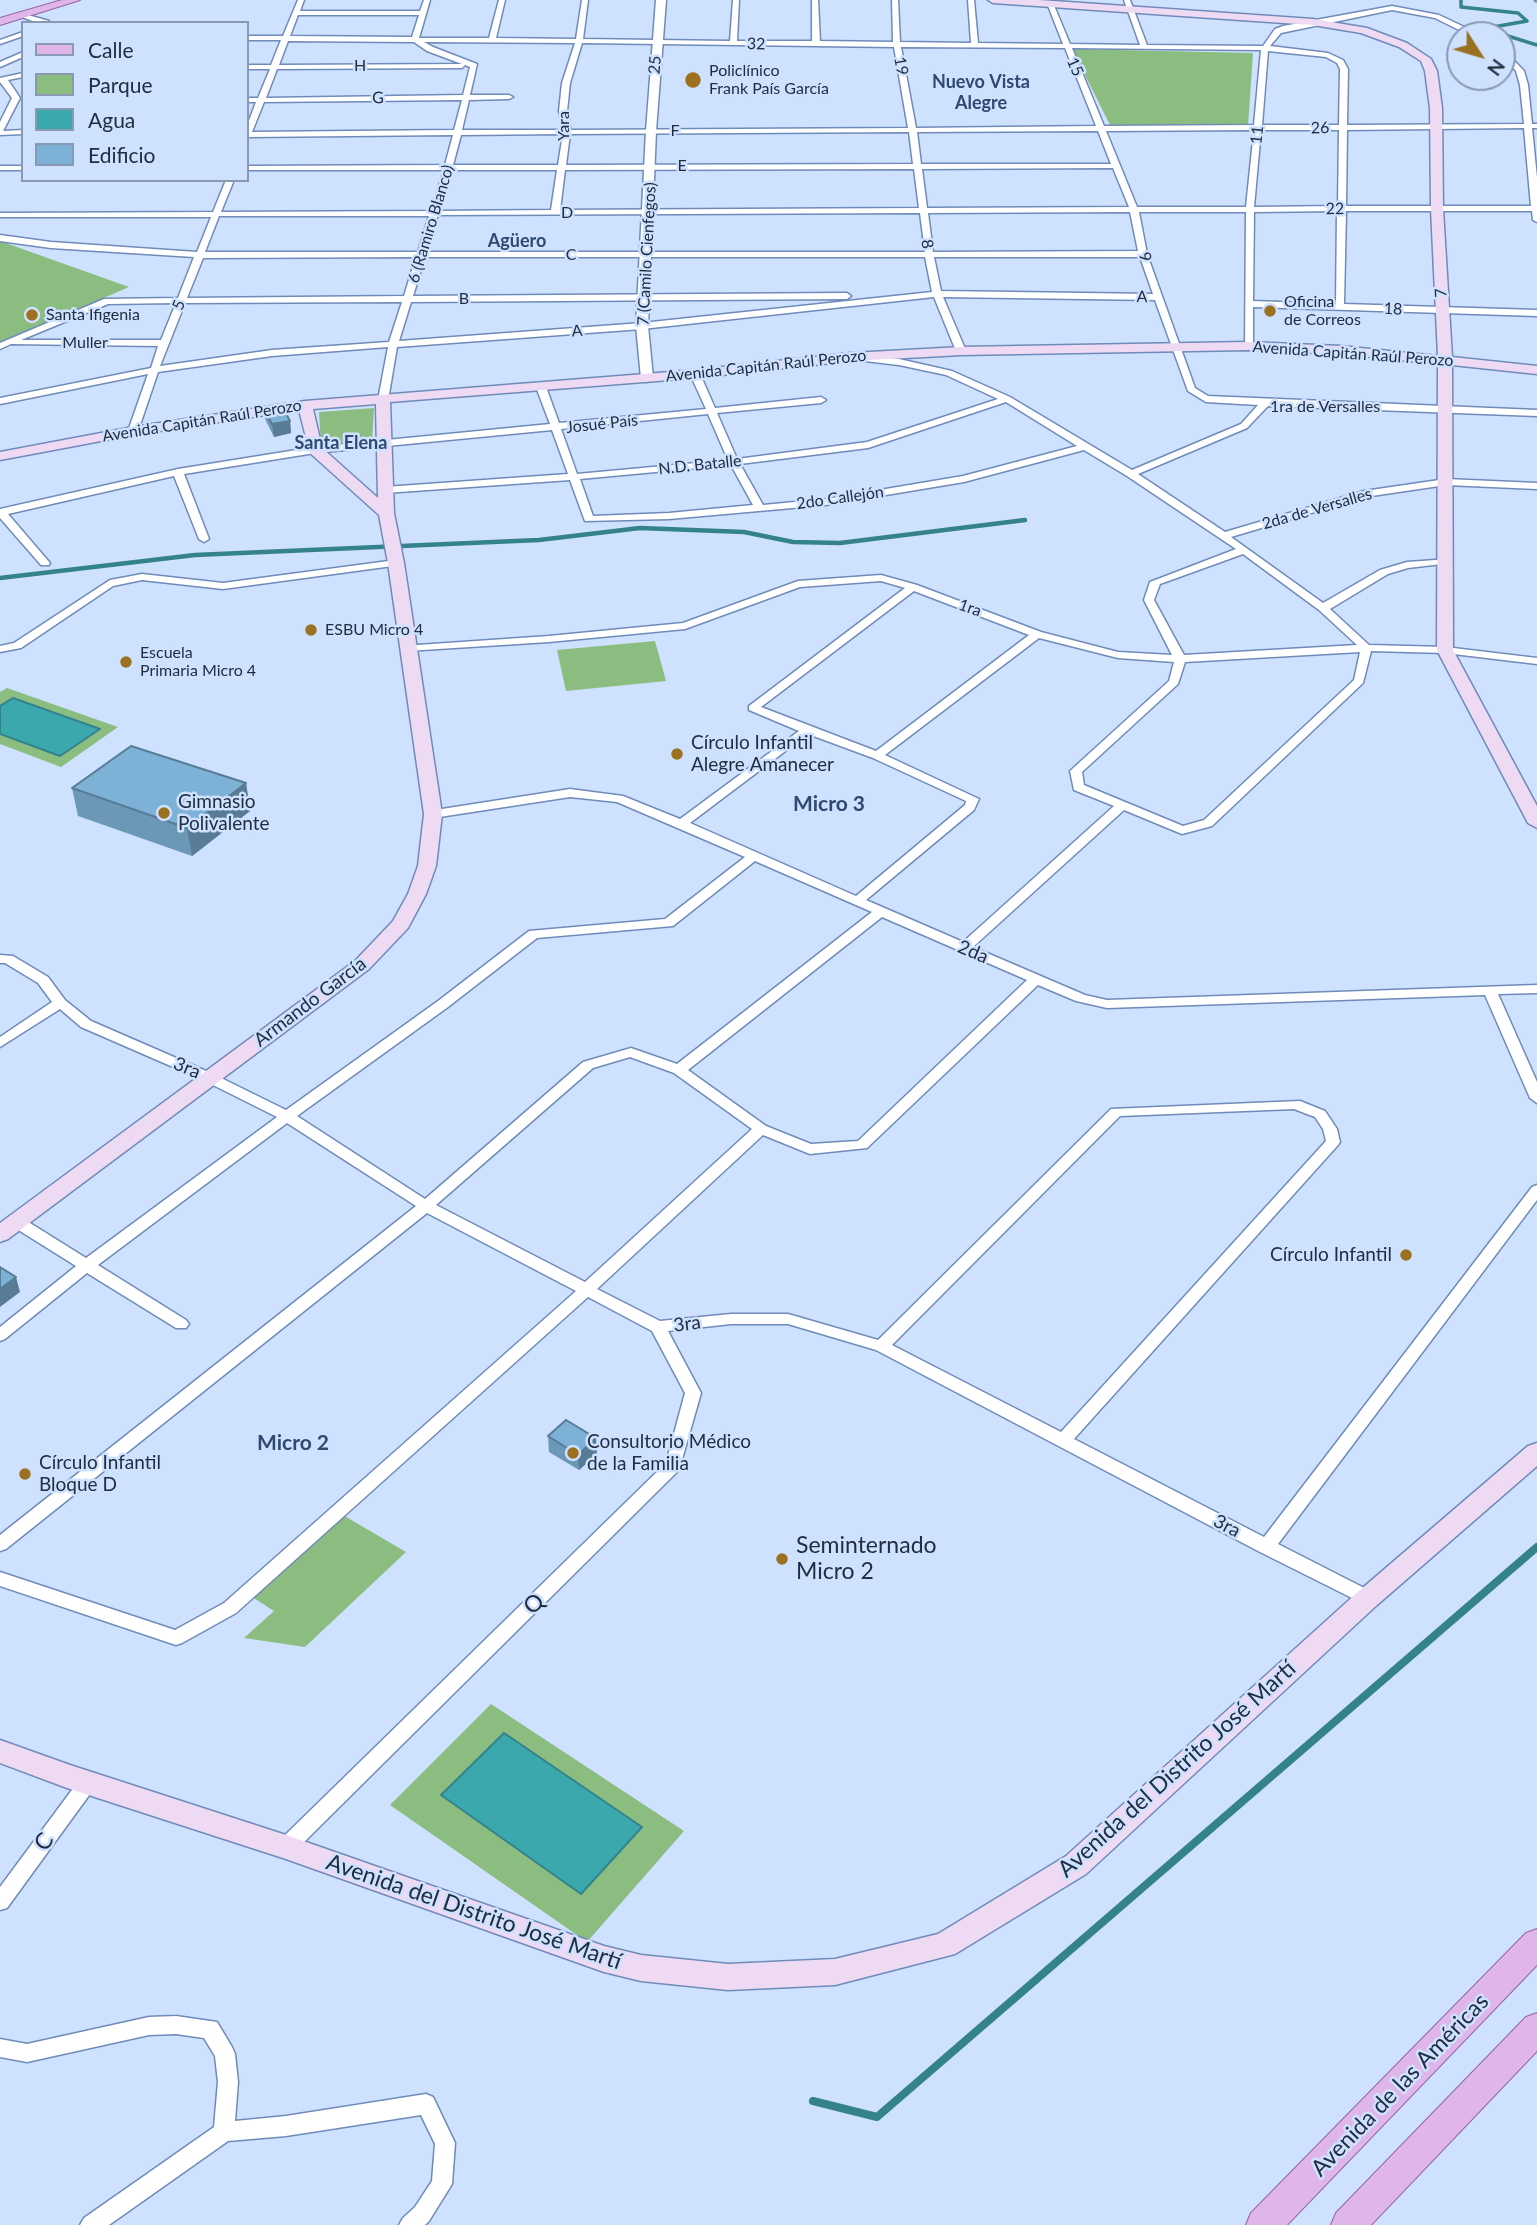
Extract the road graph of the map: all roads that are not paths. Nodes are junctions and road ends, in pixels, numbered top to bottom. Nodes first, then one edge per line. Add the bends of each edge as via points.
1 (76, 0) edge
2 (301, 0) edge
3 (427, 0) edge
4 (502, 0) edge
5 (584, 0) edge
6 (661, 0) edge
7 (736, 0) edge
8 (815, 0) edge
9 (895, 0) edge
10 (971, 0) edge
11 (993, 0) edge
12 (1389, 0) edge
13 (1050, 3) junction
14 (1129, 4) edge
15 (1408, 9) junction
16 (295, 13) junction
17 (423, 13) junction
18 (21, 21) edge
19 (29, 21) edge
20 (1447, 21) edge
21 (0, 22) edge
22 (1313, 22) junction
23 (21, 24) edge
24 (0, 31) edge
25 (21, 35) edge
26 (248, 38) edge
27 (285, 39) junction
28 (415, 39) junction
29 (492, 40) junction
30 (579, 41) junction
31 (0, 42) edge
32 (657, 43) junction
33 (733, 43) junction
34 (816, 44) junction
35 (897, 45) junction
36 (975, 46) junction
37 (1066, 46) junction
38 (1145, 48) junction
39 (1265, 48) junction
40 (21, 55) edge
41 (0, 65) edge
42 (275, 66) junction
43 (474, 66) junction
44 (1516, 66) edge
45 (248, 67) edge
46 (21, 75) edge
47 (2, 80) edge
48 (465, 97) junction
49 (509, 97) dead end
50 (1525, 98) junction
51 (1537, 99) edge
52 (248, 100) edge
53 (261, 100) junction
54 (1436, 126) junction
55 (1527, 126) junction
56 (1537, 126) edge
57 (1342, 127) junction
58 (1258, 129) junction
59 (1103, 130) junction
60 (0, 131) edge
61 (457, 131) junction
62 (567, 131) junction
63 (651, 131) junction
64 (21, 132) edge
65 (248, 132) edge
66 (913, 132) junction
67 (248, 134) edge
68 (917, 165) junction
69 (449, 166) junction
70 (561, 166) junction
71 (651, 166) junction
72 (1116, 166) junction
73 (0, 168) edge
74 (21, 168) edge
75 (248, 168) edge
76 (229, 182) edge
77 (1536, 208) edge
78 (1340, 209) junction
79 (1437, 209) junction
80 (1134, 210) junction
81 (1250, 210) junction
82 (922, 211) junction
83 (435, 213) junction
84 (555, 213) junction
85 (647, 213) junction
86 (0, 215) edge
87 (216, 215) junction
88 (1537, 220) edge
89 (0, 237) edge
90 (929, 253) junction
91 (1143, 254) junction
92 (201, 255) junction
93 (423, 255) junction
94 (645, 255) junction
95 (937, 294) junction
96 (1157, 297) junction
97 (181, 299) junction
98 (408, 299) junction
99 (643, 299) junction
100 (1248, 304) junction
101 (1340, 306) junction
102 (1443, 311) junction
103 (1537, 313) edge
104 (642, 326) junction
105 (164, 343) junction
106 (3, 345) edge
107 (393, 345) junction
108 (1248, 346) junction
109 (1177, 347) junction
110 (961, 351) junction
111 (851, 357) junction
112 (1445, 360) junction
113 (154, 370) junction
114 (1537, 370) edge
115 (695, 374) junction
116 (647, 378) junction
117 (541, 387) junction
118 (1007, 399) junction
119 (383, 400) junction
120 (821, 400) dead end
121 (0, 401) edge
122 (1266, 404) junction
123 (305, 405) junction
124 (1445, 409) junction
125 (712, 413) junction
126 (1537, 413) edge
127 (556, 428) junction
128 (132, 431) junction
129 (383, 445) junction
130 (1087, 446) junction
131 (315, 450) junction
132 (0, 456) edge
133 (734, 462) junction
134 (178, 472) junction
135 (1131, 474) junction
136 (573, 477) junction
137 (1446, 482) junction
138 (1537, 486) edge
139 (385, 489) junction
140 (760, 509) junction
141 (0, 513) edge
142 (386, 513) junction
143 (1223, 536) junction
144 (204, 539) dead end
145 (1244, 550) junction
146 (393, 553) junction
147 (1446, 561) junction
148 (45, 563) dead end
149 (914, 587) junction
150 (1323, 608) junction
151 (1037, 634) junction
152 (407, 648) junction
153 (1366, 648) junction
154 (0, 649) edge
155 (1445, 650) junction
156 (1180, 659) junction
157 (1537, 661) edge
158 (807, 730) junction
159 (877, 756) junction
160 (1123, 805) junction
161 (433, 814) junction
162 (1537, 823) edge
163 (681, 824) junction
164 (754, 856) junction
165 (857, 901) junction
166 (880, 912) junction
167 (964, 948) junction
168 (0, 959) edge
169 (1036, 979) junction
170 (1537, 989) edge
171 (1490, 991) junction
172 (60, 1003) junction
173 (0, 1043) edge
174 (679, 1070) junction
175 (208, 1077) junction
176 (1537, 1098) edge
177 (287, 1116) junction
178 (761, 1129) junction
179 (1537, 1190) edge
180 (426, 1206) junction
181 (17, 1222) junction
182 (0, 1234) edge
183 (86, 1266) junction
184 (586, 1290) junction
185 (181, 1324) dead end
186 (658, 1327) junction
187 (0, 1335) edge
188 (881, 1346) junction
189 (1063, 1440) junction
190 (1537, 1452) edge
191 (0, 1544) edge
192 (1266, 1547) junction
193 (0, 1579) edge
194 (1368, 1598) junction
195 (0, 1751) edge
196 (89, 1781) junction
197 (286, 1847) junction
198 (0, 1902) edge
199 (1537, 1943) edge
200 (1537, 2028) edge
201 (0, 2048) edge
202 (224, 2132) junction
203 (91, 2225) edge
204 (410, 2225) edge
205 (1263, 2225) edge
206 (1348, 2225) edge

1 - 19 main road
2 - 16 street
3 - 17 street
4 - 29 street
5 - 30 street, Yara
6 - 32 street, 25
7 - 33 street
8 - 34 street
9 - 35 street, 19
10 - 36 street
11 - 13 main road
12 - 15 street
13 - 14 main road
13 - 37 street, 15
14 - 22 main road
14 - 38 street
15 - 20 street
15 - 22 street via 1379,9
16 - 17 street
16 - 27 street
17 - 28 street
18 - 21 main road
22 - 39 street via 1282,29
22 - 54 main road, 7 via 1363,30 1426,59
23 - 24 main road
25 - 31 street
26 - 27 street, 32
27 - 28 street, 32
27 - 42 street
28 - 29 street, 32
28 - 43 street via 430,50
29 - 30 street, 32
30 - 32 street, 32
30 - 62 street, Yara via 566,83 563,111
32 - 33 street, 32
32 - 63 street, 25
33 - 34 street, 32
34 - 35 street, 32
35 - 36 street, 32
35 - 66 street, 19
36 - 37 street, 32
37 - 38 street, 32
37 - 59 street, 15
38 - 39 street, 32
39 - 57 street via 1309,51 1340,62 1344,69
39 - 58 street, 11
40 - 41 street
42 - 43 street, H
42 - 45 street, H
42 - 53 street
43 - 48 street, 6 (Ramiro Blanco)
44 - 50 street
46 - 47 street
47 - 60 street via 16,98
48 - 49 street, G
48 - 53 street, G
48 - 61 street, 6 (Ramiro Blanco)
50 - 51 street
50 - 55 street
52 - 53 street, G
53 - 65 street
54 - 55 street, 26
54 - 57 street, 26
54 - 79 main road, 7
55 - 56 street, 26
55 - 77 street
57 - 58 street, 26
57 - 78 street
58 - 59 street, 26
58 - 81 street, 11
59 - 66 street, F
59 - 72 street, 9
60 - 64 street
61 - 62 street, F
61 - 67 street, F
61 - 69 street, 6 (Ramiro Blanco)
62 - 63 street, F
62 - 70 street, Yara
63 - 66 street, F
63 - 71 street, 7 (Camilo Cienfegos)
66 - 68 street, 8
68 - 71 street, E
68 - 72 street, E
68 - 82 street, 8
69 - 70 street, E
69 - 75 street, E
69 - 83 street, 6 (Ramiro Blanco)
70 - 71 street, E
70 - 84 street, Yara
71 - 85 street, 7 (Camilo Cienfegos)
72 - 80 street, 9
73 - 74 street
76 - 87 street, 5
77 - 79 street, 22
77 - 88 street
78 - 79 street, 22
78 - 81 street, 22
78 - 101 street
79 - 102 main road, 7
80 - 81 street, 22
80 - 82 street, D
80 - 91 street, 9
81 - 100 street, 11
82 - 85 street, D
82 - 90 street, 8
83 - 84 street, D
83 - 87 street, D
83 - 93 street, 6 (Ramiro Blanco)
84 - 85 street, D
85 - 94 street, 7 (Camilo Cienfegos)
86 - 87 street, D
87 - 92 street, 5
89 - 92 street, C
90 - 91 street, C
90 - 94 street, C
90 - 95 street, 8
91 - 96 street, 9
92 - 93 street, C
92 - 97 street, 5
93 - 94 street, C
93 - 98 street, 6 (Ramiro Blanco)
94 - 99 street, 7 (Camilo Cienfegos)
95 - 96 street, A
95 - 99 street, B
95 - 104 street, A
95 - 110 street, 8
96 - 109 street, 9
97 - 98 street, B
97 - 105 street, 5
97 - 106 street, B via 107,301
98 - 99 street, B
98 - 107 street, 6 (Ramiro Blanco)
99 - 104 street, 7 (Camilo Cienfegos)
100 - 101 street, 18
100 - 108 street, 11
101 - 102 street, 18
102 - 103 street, 18
102 - 112 main road, 7
104 - 107 street, A
104 - 116 street, 7 (Camilo Cienfegos)
105 - 106 street, Muller
105 - 113 street, 5
107 - 113 street, A via 272,353
107 - 119 street, 6 (Ramiro Blanco)
108 - 109 main road, Avenida Capitán Raúl Perozo
108 - 112 main road, Avenida Capitán Raúl Perozo
109 - 110 main road, Avenida Capitán Raúl Perozo
109 - 122 street, 9 via 1191,389 1206,399
110 - 111 main road, Avenida Capitán Raúl Perozo
111 - 115 main road, Avenida Capitán Raúl Perozo
111 - 118 street via 949,373
112 - 114 main road, Avenida Capitán Raúl Perozo
112 - 124 main road, 7
113 - 121 street, A
113 - 128 street, 5
115 - 116 main road, Avenida Capitán Raúl Perozo
115 - 125 street
116 - 117 main road, Avenida Capitán Raúl Perozo
117 - 119 main road, Avenida Capitán Raúl Perozo
117 - 127 street
118 - 130 street
118 - 133 street, N.D. Batalle via 868,445
119 - 123 main road, Avenida Capitán Raúl Perozo
119 - 129 main road, 6 (Ramiro Blanco)
120 - 125 street, Josué País
122 - 124 street, 1ra de Versalles
122 - 135 street, 1ra de Versalles via 1244,426
123 - 128 main road, Avenida Capitán Raúl Perozo
123 - 131 main road
124 - 126 street, 1ra de Versalles
124 - 137 main road, 7
125 - 127 street, Josué País
125 - 133 street
127 - 129 street, Josué País
127 - 136 street
128 - 132 main road, Avenida Capitán Raúl Perozo
129 - 131 street, Josué País
129 - 139 main road, 6 (Ramiro Blanco)
130 - 135 street
130 - 140 street, 2do Callejón via 964,479
131 - 134 street
131 - 142 main road
133 - 136 street, N.D. Batalle
133 - 140 street
134 - 141 street
134 - 144 street
135 - 143 street
136 - 139 street, N.D. Batalle
136 - 140 street, 2do Callejón via 589,519
137 - 138 street, 2da de Versalles
137 - 143 street, 2da de Versalles via 1364,494
137 - 147 main road, 7
139 - 142 main road, Armando García
141 - 148 street
142 - 146 main road, Armando García
143 - 145 street
145 - 150 street
145 - 156 street via 1155,582 1149,600
146 - 152 main road, Armando García
146 - 154 street via 223,586 142,577 110,583 17,646
147 - 150 street via 1384,572
147 - 155 main road, 7
149 - 151 street, 1ra
149 - 152 street, 1ra via 881,578 798,584 685,626
149 - 158 street via 753,708
150 - 153 street
151 - 156 street, 1ra via 1118,655
151 - 159 street
152 - 161 main road, Armando García
153 - 155 street, 1ra
153 - 156 street, 1ra
153 - 160 street via 1360,681 1208,823 1182,830
155 - 157 street, 1ra
155 - 162 main road
156 - 160 street via 1174,682 1076,771 1078,787
158 - 159 street
158 - 163 street
159 - 165 street via 973,799 970,807
160 - 167 street
161 - 163 street, 2da via 570,793 619,799
161 - 175 main road, Armando García via 427,866 401,924 362,965
163 - 164 street, 2da
164 - 165 street, 2da
164 - 177 street via 668,923 534,934
165 - 166 street, 2da
166 - 167 street, 2da
166 - 174 street
167 - 169 street, 2da
168 - 172 street, 3ra via 8,959 43,980
169 - 171 street, 2da via 1107,1004
169 - 178 street via 862,1145 810,1149
170 - 171 street, 2da
171 - 176 street
172 - 173 street
172 - 175 street, 3ra via 86,1024
174 - 178 street
174 - 180 street via 631,1052 588,1065
175 - 177 street, 3ra
175 - 181 main road, Armando García
177 - 180 street, 3ra
177 - 183 street
178 - 184 street
179 - 192 street
180 - 184 street, 3ra
180 - 191 street
181 - 182 main road, Armando García
181 - 183 street
183 - 185 street
183 - 187 street
184 - 186 street, 3ra
184 - 193 street via 232,1610 176,1638
186 - 188 street, 3ra via 732,1319 788,1320
186 - 197 street, Q via 693,1393 673,1466
188 - 189 street, 3ra
188 - 189 street via 1116,1112 1295,1104 1320,1114 1332,1142
189 - 192 street, 3ra
190 - 194 main road, Avenida del Distrito José Martí
192 - 194 street, 3ra
194 - 197 main road, Avenida del Distrito José Martí via 1076,1865 945,1945 835,1972 728,1977 641,1968
195 - 196 main road, Avenida del Distrito José Martí
196 - 197 main road, Avenida del Distrito José Martí
196 - 198 street, C
199 - 205 main road, Avenida de las Américas
200 - 206 main road
201 - 202 street via 27,2053 149,2026 210,2029 225,2054
202 - 203 street
202 - 204 street via 426,2104 444,2143 442,2184

